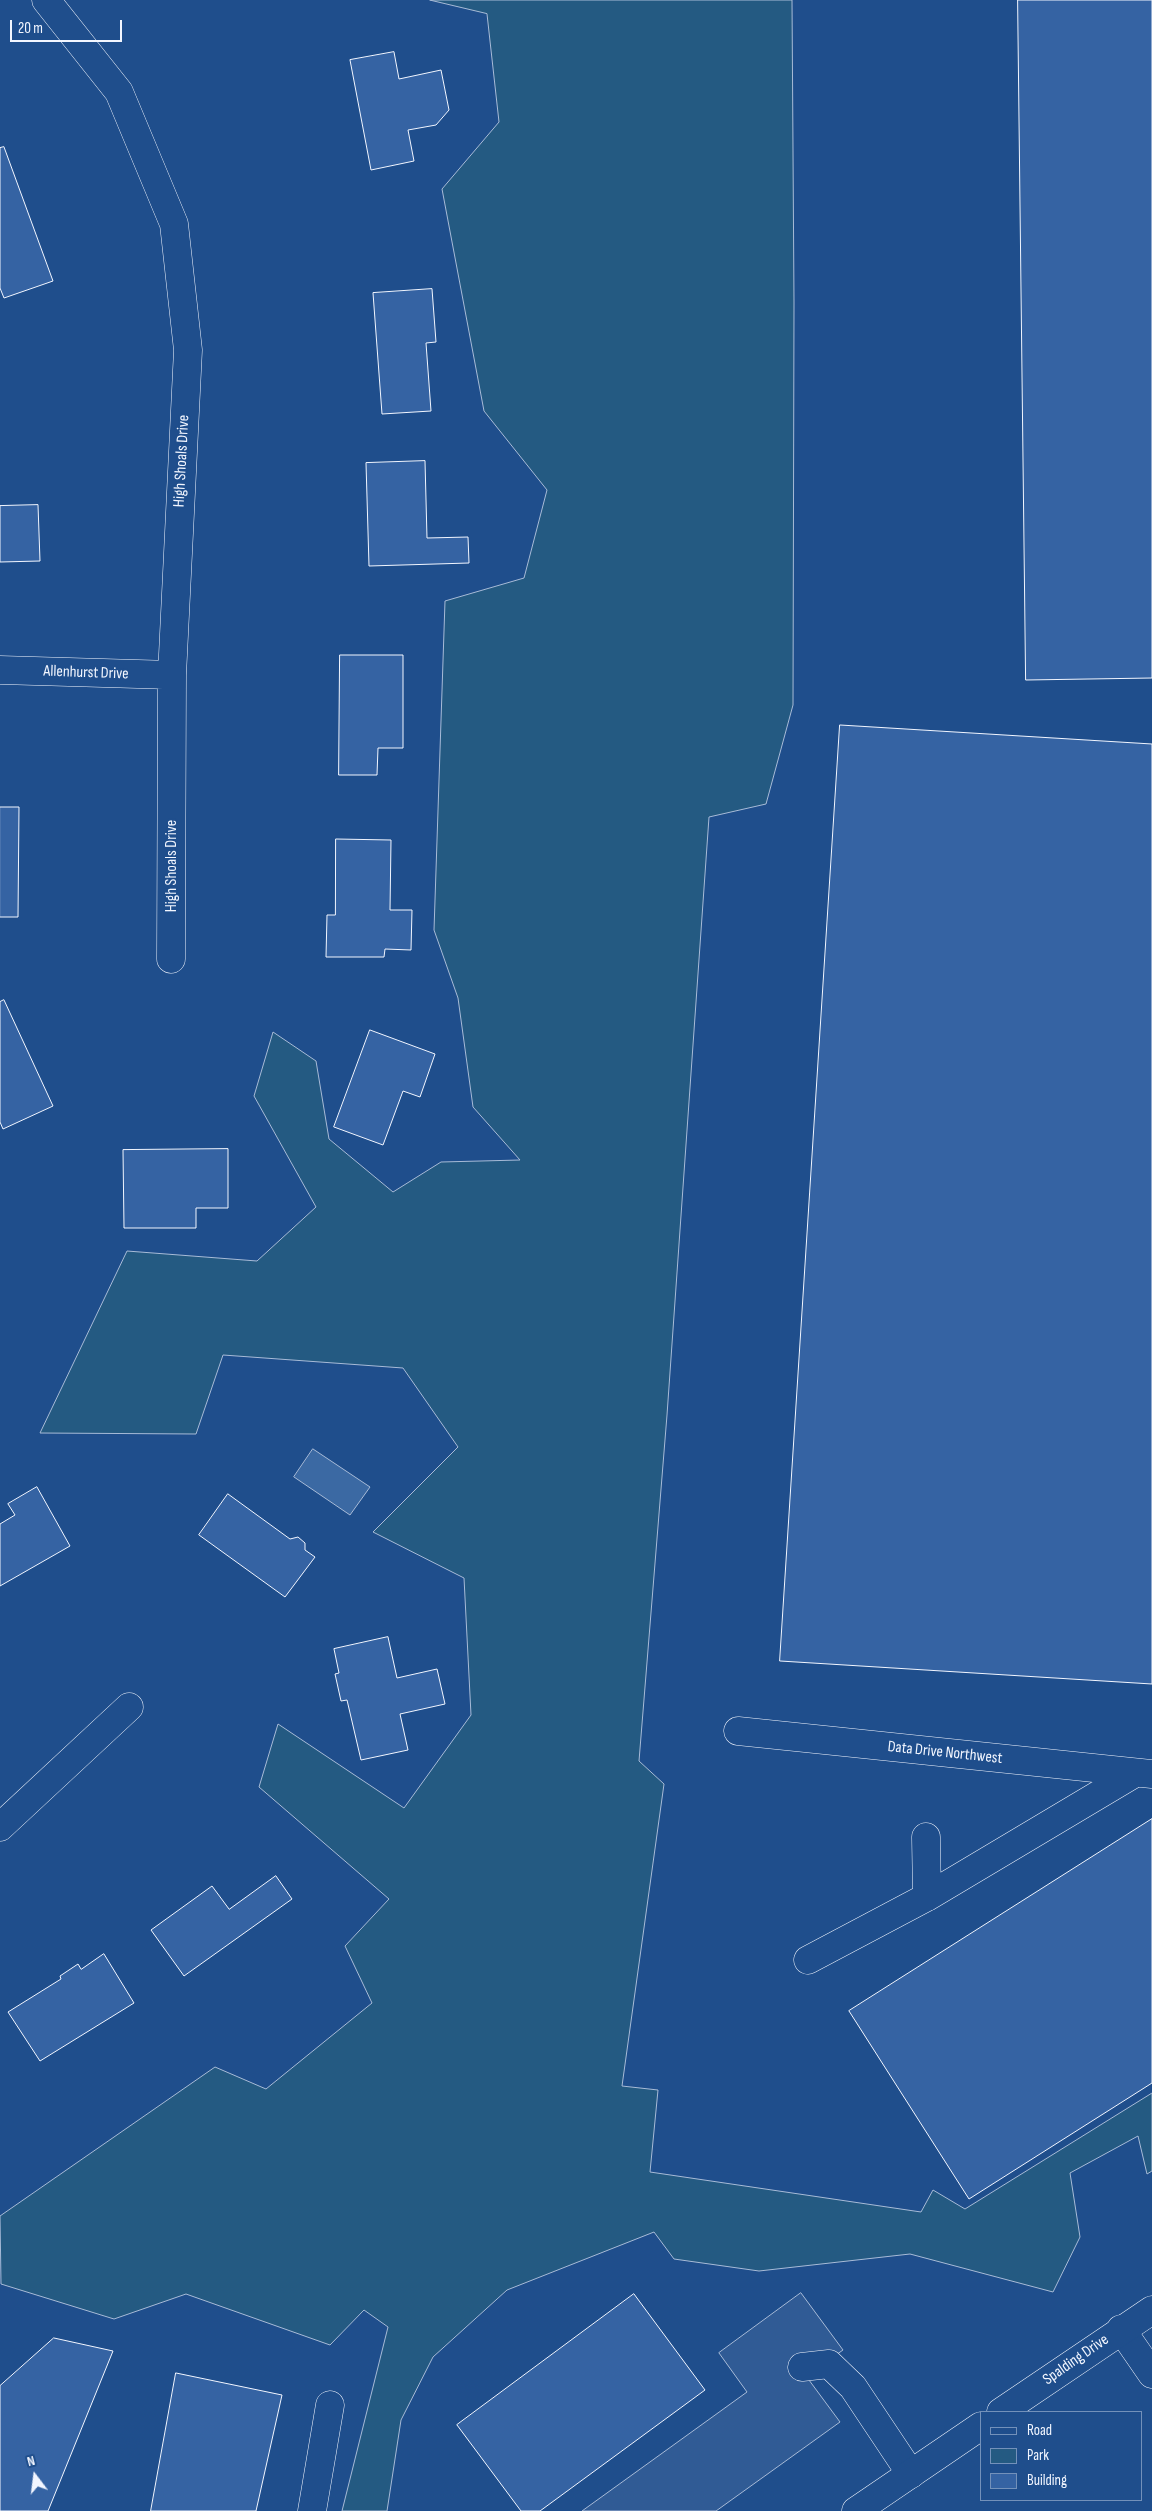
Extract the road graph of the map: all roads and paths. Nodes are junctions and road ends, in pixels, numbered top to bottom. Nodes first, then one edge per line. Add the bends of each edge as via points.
1 (46, 0) edge
2 (0, 670) edge
3 (172, 675) junction
4 (171, 959) dead end
5 (129, 1707) dead end
6 (738, 1731) dead end
7 (1143, 1774) edge
8 (0, 1827) edge
9 (926, 1838) dead end
10 (926, 1897) junction
11 (808, 1960) dead end
12 (1152, 2310) edge
13 (1121, 2329) junction
14 (802, 2367) dead end
15 (1152, 2374) edge
16 (330, 2405) dead end
17 (1002, 2411) edge
18 (980, 2427) edge
19 (911, 2474) junction
20 (312, 2511) edge
21 (856, 2511) edge

1 - 3 street, High Shoals Drive via 119,92 174,224 188,350
2 - 3 street, Allenhurst Drive
3 - 4 street, High Shoals Drive
5 - 8 street
6 - 7 street, Data Drive Northwest
7 - 10 street
9 - 10 street
10 - 11 street
12 - 13 street, Spalding Drive
13 - 15 street
13 - 17 street, Spalding Drive
14 - 19 street via 829,2364 853,2387
16 - 20 street
18 - 19 street
19 - 21 street

